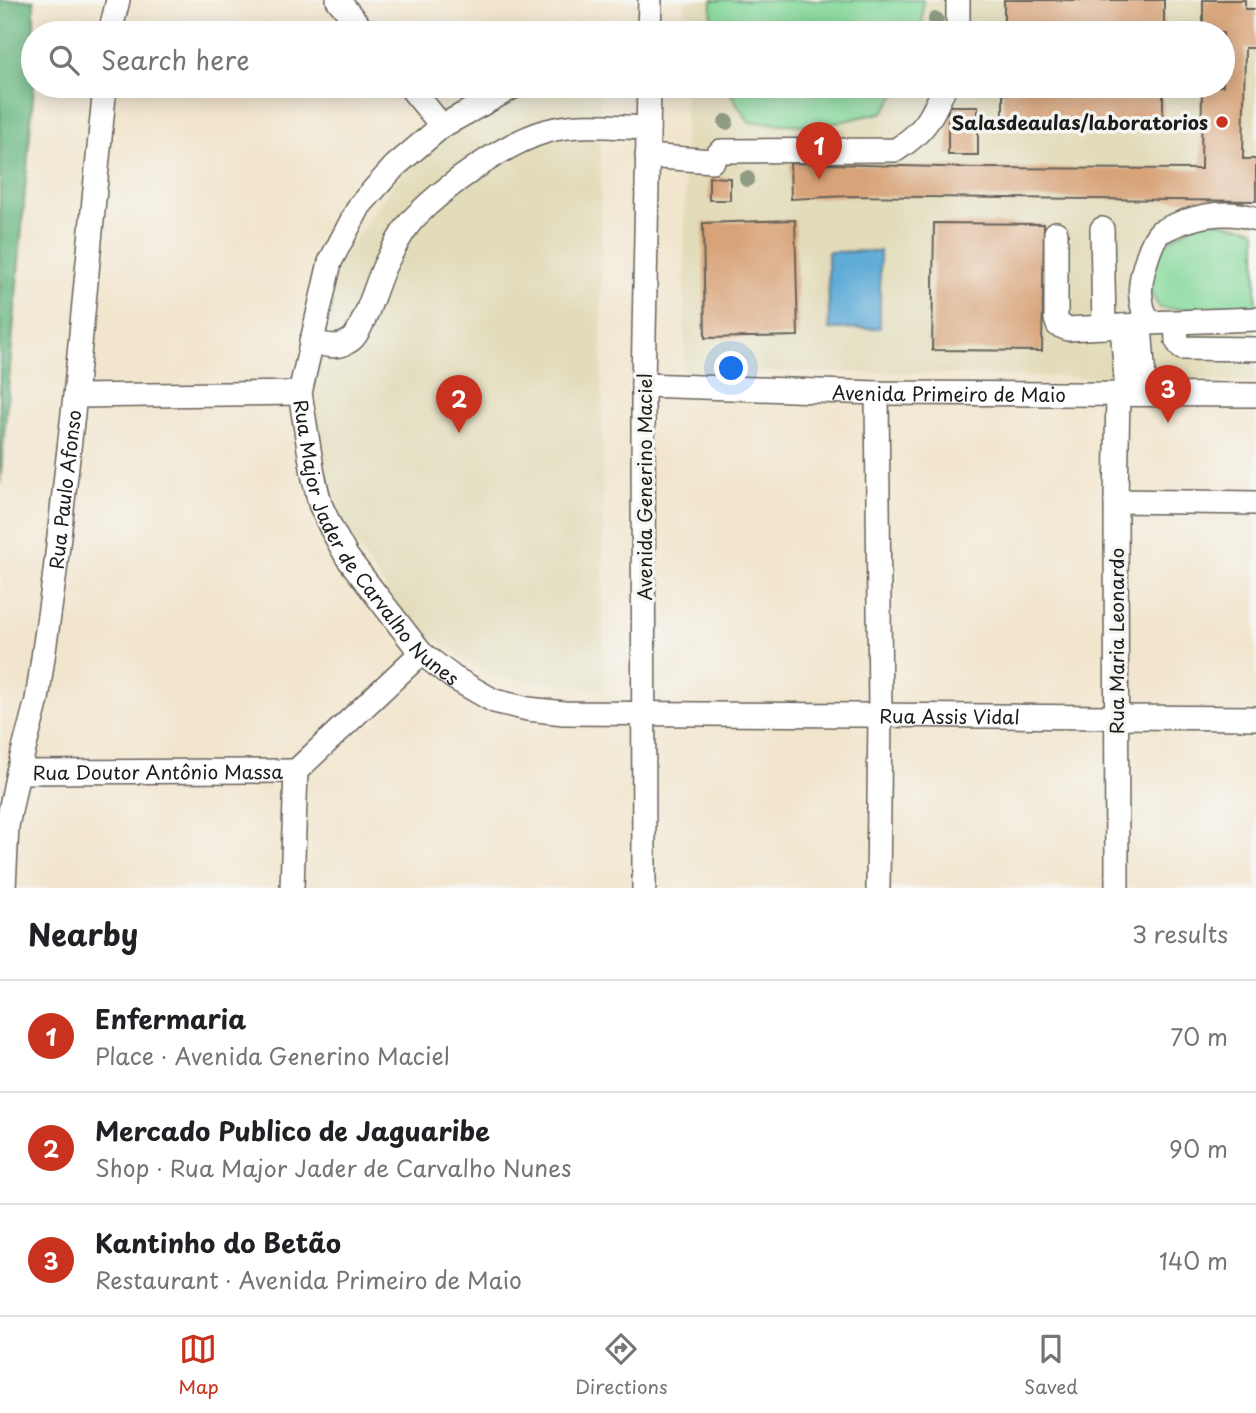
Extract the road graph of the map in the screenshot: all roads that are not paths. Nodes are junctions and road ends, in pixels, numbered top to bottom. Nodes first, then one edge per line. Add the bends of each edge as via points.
1 (118, 0) edge
2 (338, 0) edge
3 (650, 0) edge
4 (958, 0) edge
5 (113, 21) edge
6 (355, 21) edge
7 (649, 21) edge
8 (958, 21) edge
9 (104, 98) edge
10 (419, 98) edge
11 (493, 98) edge
12 (649, 98) edge
13 (940, 98) edge
14 (442, 126) junction
15 (648, 128) junction
16 (647, 156) junction
17 (1256, 219) edge
18 (1102, 229) dead end
19 (1056, 233) dead end
20 (1256, 318) edge
21 (1176, 323) junction
22 (1122, 326) junction
23 (311, 341) junction
24 (1256, 349) edge
25 (643, 385) junction
26 (300, 393) junction
27 (877, 393) junction
28 (1130, 393) junction
29 (1256, 394) edge
30 (75, 396) junction
31 (1116, 502) junction
32 (1256, 503) edge
33 (421, 653) junction
34 (644, 713) junction
35 (880, 715) junction
36 (1117, 716) junction
37 (1256, 718) edge
38 (296, 771) junction
39 (18, 772) junction
40 (4, 888) edge
41 (292, 888) edge
42 (644, 888) edge
43 (878, 888) edge
44 (1117, 888) edge

1 - 5 street
2 - 6 street
3 - 7 street
4 - 8 street
9 - 30 street, Rua Paulo Afonso
10 - 14 street
11 - 14 street, Rua Major Jader de Carvalho Nunes
12 - 15 street, Avenida Generino Maciel
13 - 16 street via 919,135 896,150 721,151 712,161
14 - 23 street, Rua Major Jader de Carvalho Nunes via 395,166 360,205 330,262
15 - 16 street, Avenida Generino Maciel
15 - 23 street via 578,126 547,131 502,149 413,219 386,263 352,340 332,347
16 - 25 street, Avenida Generino Maciel
17 - 21 street via 1236,214 1195,216 1156,235 1140,286 1142,305 1148,323
18 - 22 street, Rua Maria Leonardo
19 - 22 street via 1058,324 1068,329
20 - 21 street
21 - 24 street via 1182,348
22 - 28 street, Rua Maria Leonardo
23 - 26 street, Rua Major Jader de Carvalho Nunes
25 - 27 street, Avenida Primeiro de Maio
25 - 34 street, Avenida Generino Maciel
26 - 30 street
26 - 33 street, Rua Major Jader de Carvalho Nunes via 313,474 331,528 347,557
27 - 28 street, Avenida Primeiro de Maio
27 - 35 street
28 - 29 street, Avenida Primeiro de Maio
28 - 31 street, Rua Maria Leonardo
30 - 39 street, Rua Paulo Afonso via 44,659
31 - 32 street
31 - 36 street, Rua Maria Leonardo
33 - 34 street, Rua Major Jader de Carvalho Nunes via 494,701 564,713
33 - 38 street
34 - 35 street, Rua Assis Vidal
34 - 42 street, Avenida Generino Maciel
35 - 36 street, Rua Assis Vidal
35 - 43 street
36 - 37 street, Rua Assis Vidal
36 - 44 street, Rua Maria Leonardo
38 - 39 street, Rua Doutor Antônio Massa
38 - 41 street
39 - 40 street, Rua Paulo Afonso via 7,826

